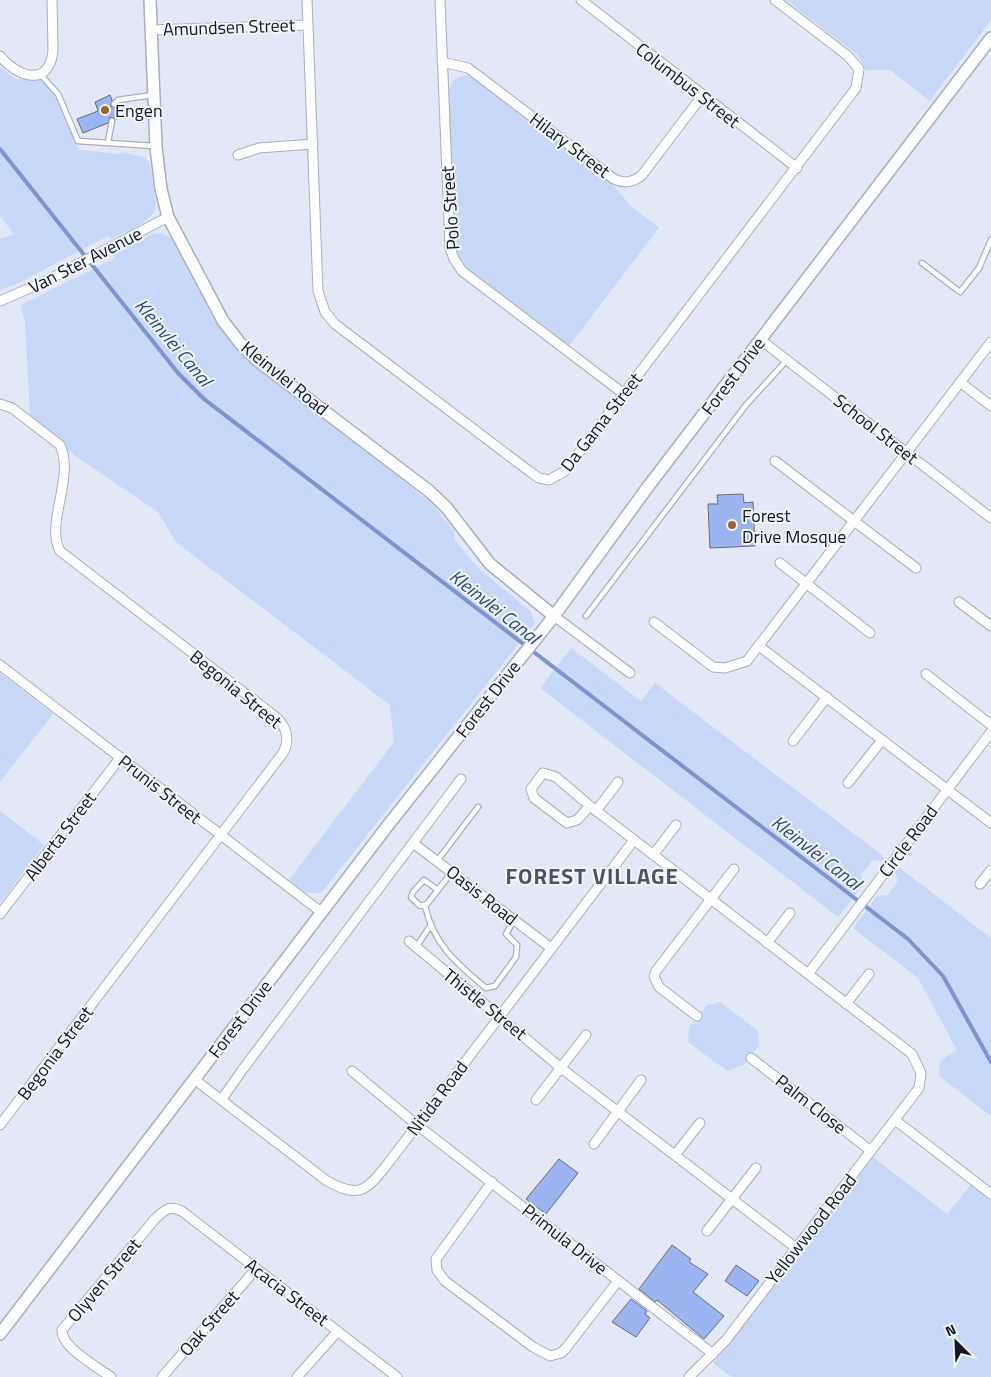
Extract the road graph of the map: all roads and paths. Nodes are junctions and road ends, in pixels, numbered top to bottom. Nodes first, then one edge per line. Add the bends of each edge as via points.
1 (52, 0) edge
2 (150, 0) edge
3 (307, 0) edge
4 (440, 0) edge
5 (581, 0) edge
6 (775, 0) edge
7 (308, 25) junction
8 (151, 30) junction
9 (991, 38) edge
10 (0, 56) edge
11 (442, 62) junction
12 (39, 73) junction
13 (155, 95) junction
14 (702, 96) junction
15 (114, 104) dead end
16 (112, 121) dead end
17 (108, 142) junction
18 (313, 144) junction
19 (156, 146) junction
20 (238, 156) dead end
21 (797, 168) junction
22 (168, 217) junction
23 (991, 240) edge
24 (922, 263) dead end
25 (0, 301) edge
26 (761, 340) junction
27 (991, 342) edge
28 (787, 360) junction
29 (960, 382) junction
30 (624, 394) junction
31 (0, 404) edge
32 (991, 406) edge
33 (907, 453) junction
34 (775, 461) dead end
35 (991, 518) edge
36 (855, 521) junction
37 (780, 563) dead end
38 (916, 568) dead end
39 (807, 584) junction
40 (959, 602) dead end
41 (554, 616) junction
42 (586, 616) dead end
43 (654, 622) dead end
44 (991, 626) edge
45 (870, 633) dead end
46 (760, 646) junction
47 (0, 665) edge
48 (630, 673) dead end
49 (926, 674) dead end
50 (827, 697) junction
51 (991, 725) edge
52 (991, 732) edge
53 (882, 740) junction
54 (793, 741) dead end
55 (120, 758) junction
56 (461, 779) dead end
57 (618, 782) dead end
58 (848, 782) dead end
59 (947, 790) junction
60 (478, 807) dead end
61 (593, 809) junction
62 (991, 823) edge
63 (676, 825) dead end
64 (221, 836) junction
65 (634, 840) junction
66 (413, 842) junction
67 (653, 855) junction
68 (437, 861) junction
69 (734, 870) dead end
70 (991, 870) edge
71 (452, 872) junction
72 (980, 884) dead end
73 (438, 890) junction
74 (710, 899) junction
75 (425, 906) junction
76 (321, 912) junction
77 (790, 913) dead end
78 (0, 914) edge
79 (514, 920) junction
80 (431, 926) junction
81 (767, 943) junction
82 (412, 944) joint
83 (551, 948) junction
84 (808, 974) junction
85 (869, 974) dead end
86 (846, 1004) junction
87 (500, 1014) junction
88 (697, 1016) dead end
89 (586, 1035) dead end
90 (751, 1058) dead end
91 (561, 1068) junction
92 (352, 1071) dead end
93 (194, 1079) junction
94 (641, 1080) dead end
95 (222, 1099) junction
96 (536, 1100) dead end
97 (618, 1111) junction
98 (895, 1120) junction
99 (700, 1123) dead end
100 (0, 1125) edge
101 (416, 1125) junction
102 (594, 1144) dead end
103 (871, 1150) junction
104 (675, 1155) junction
105 (756, 1168) dead end
106 (492, 1182) junction
107 (991, 1194) edge
108 (732, 1198) junction
109 (177, 1208) joint
110 (707, 1231) dead end
111 (796, 1248) junction
112 (256, 1269) junction
113 (618, 1281) junction
114 (338, 1331) junction
115 (0, 1334) edge
116 (713, 1354) junction
117 (111, 1377) edge
118 (162, 1377) edge
119 (297, 1377) edge
120 (397, 1377) edge
121 (689, 1377) edge

1 - 12 street via 52,59
2 - 8 street, Kleinvlei Road
3 - 7 street, Da Gama Street
4 - 11 street, Polo Street
5 - 14 street, Columbus Street
6 - 21 street, Da Gama Street via 848,56 859,69 856,88
7 - 8 street, Amundsen Street
7 - 18 street, Da Gama Street
8 - 13 street, Kleinvlei Road
9 - 26 street, Forest Drive
10 - 12 street via 16,72 31,76
11 - 14 street, Hilary Street via 468,68 614,179 624,182 634,181 642,175
11 - 30 street, Polo Street via 450,248 454,260 462,271
12 - 17 lane via 58,94 78,141
13 - 15 lane via 118,100
13 - 19 street, Kleinvlei Road
14 - 21 street, Columbus Street
16 - 17 lane
17 - 19 lane
18 - 20 street via 259,148
18 - 30 street, Da Gama Street via 318,291 324,312 335,324 529,471 544,479 557,477 565,471
19 - 22 street, Kleinvlei Road
21 - 30 street, Da Gama Street
22 - 25 street, Van Ster Avenue via 27,291
22 - 41 street, Kleinvlei Road via 223,321 240,343 257,360 429,491 446,507 490,564
23 - 24 lane via 978,268 960,292
26 - 28 street, School Street
26 - 41 street, Forest Drive
27 - 29 street
28 - 33 street, School Street
28 - 42 lane, Forest Drive via 746,405
29 - 32 street
29 - 33 street
31 - 64 street, Begonia Street via 12,408 63,450 64,469 56,535 60,551 277,718 285,728 288,739 283,753
33 - 35 street, School Street
33 - 36 street
34 - 36 street
36 - 38 street
36 - 39 street
37 - 39 street
39 - 45 street
39 - 46 street
40 - 44 street
41 - 48 street
41 - 76 street, Forest Drive
43 - 46 street via 713,667 742,664
46 - 50 street
47 - 55 street, Prunis Street
49 - 51 street
50 - 53 street
50 - 54 street
52 - 59 street, Circle Road
53 - 58 street
53 - 59 street
55 - 64 street, Prunis Street
55 - 78 street, Alberta Street
56 - 66 street, Forest Drive
57 - 61 street
59 - 62 street
59 - 84 street, Circle Road
60 - 68 lane
61 - 61 street via 567,823 534,798 532,790 541,775 549,774
61 - 65 street
63 - 67 street
64 - 76 street, Prunis Street
64 - 100 street, Begonia Street
65 - 67 street
65 - 83 street, Nitida Road
66 - 68 street, Oasis Road
66 - 95 street, Forest Drive
67 - 74 street
68 - 71 street, Oasis Road
69 - 74 street
70 - 72 street
71 - 73 lane
71 - 79 street, Oasis Road
73 - 75 lane
73 - 75 lane via 424,880 413,892 412,900
74 - 81 street
74 - 88 street via 654,976 659,986
75 - 80 lane
76 - 93 street, Forest Drive
77 - 81 street
79 - 80 lane via 506,934 517,945 516,957 495,986 490,988 486,988 445,951
79 - 83 street, Oasis Road
80 - 82 lane
81 - 84 street
82 - 87 street, Thistle Street
83 - 87 street, Nitida Road
84 - 86 street
85 - 86 street
86 - 98 street, Yellowwood Road via 912,1054 921,1073 919,1088
87 - 91 street, Thistle Street
87 - 101 street, Nitida Road
89 - 91 street
90 - 103 street, Palm Close
91 - 96 street
91 - 97 street, Thistle Street
92 - 101 street, Primula Drive
93 - 95 street, Nitida Road
93 - 115 street, Forest Drive
94 - 97 street
95 - 101 street, Nitida Road via 327,1180 355,1192 365,1189 375,1179
97 - 102 street
97 - 104 street, Thistle Street
98 - 103 street, Yellowwood Road
98 - 107 street
99 - 104 street
101 - 106 street, Primula Drive
103 - 111 street, Yellowwood Road
104 - 108 street, Thistle Street
105 - 108 street
106 - 113 street, Primula Drive
106 - 113 street via 436,1259 436,1270 446,1282 532,1347 550,1356 566,1348
108 - 110 street
108 - 111 street, Thistle Street
109 - 112 street, Acacia Street
109 - 117 street, Olyven Street via 167,1208 155,1219 62,1330 68,1344
111 - 116 street, Yellowwood Road
112 - 114 street, Acacia Street
112 - 118 street, Oak Street
113 - 116 street, Primula Drive
114 - 119 street
114 - 120 street, Acacia Street
116 - 121 street, Yellowwood Road

